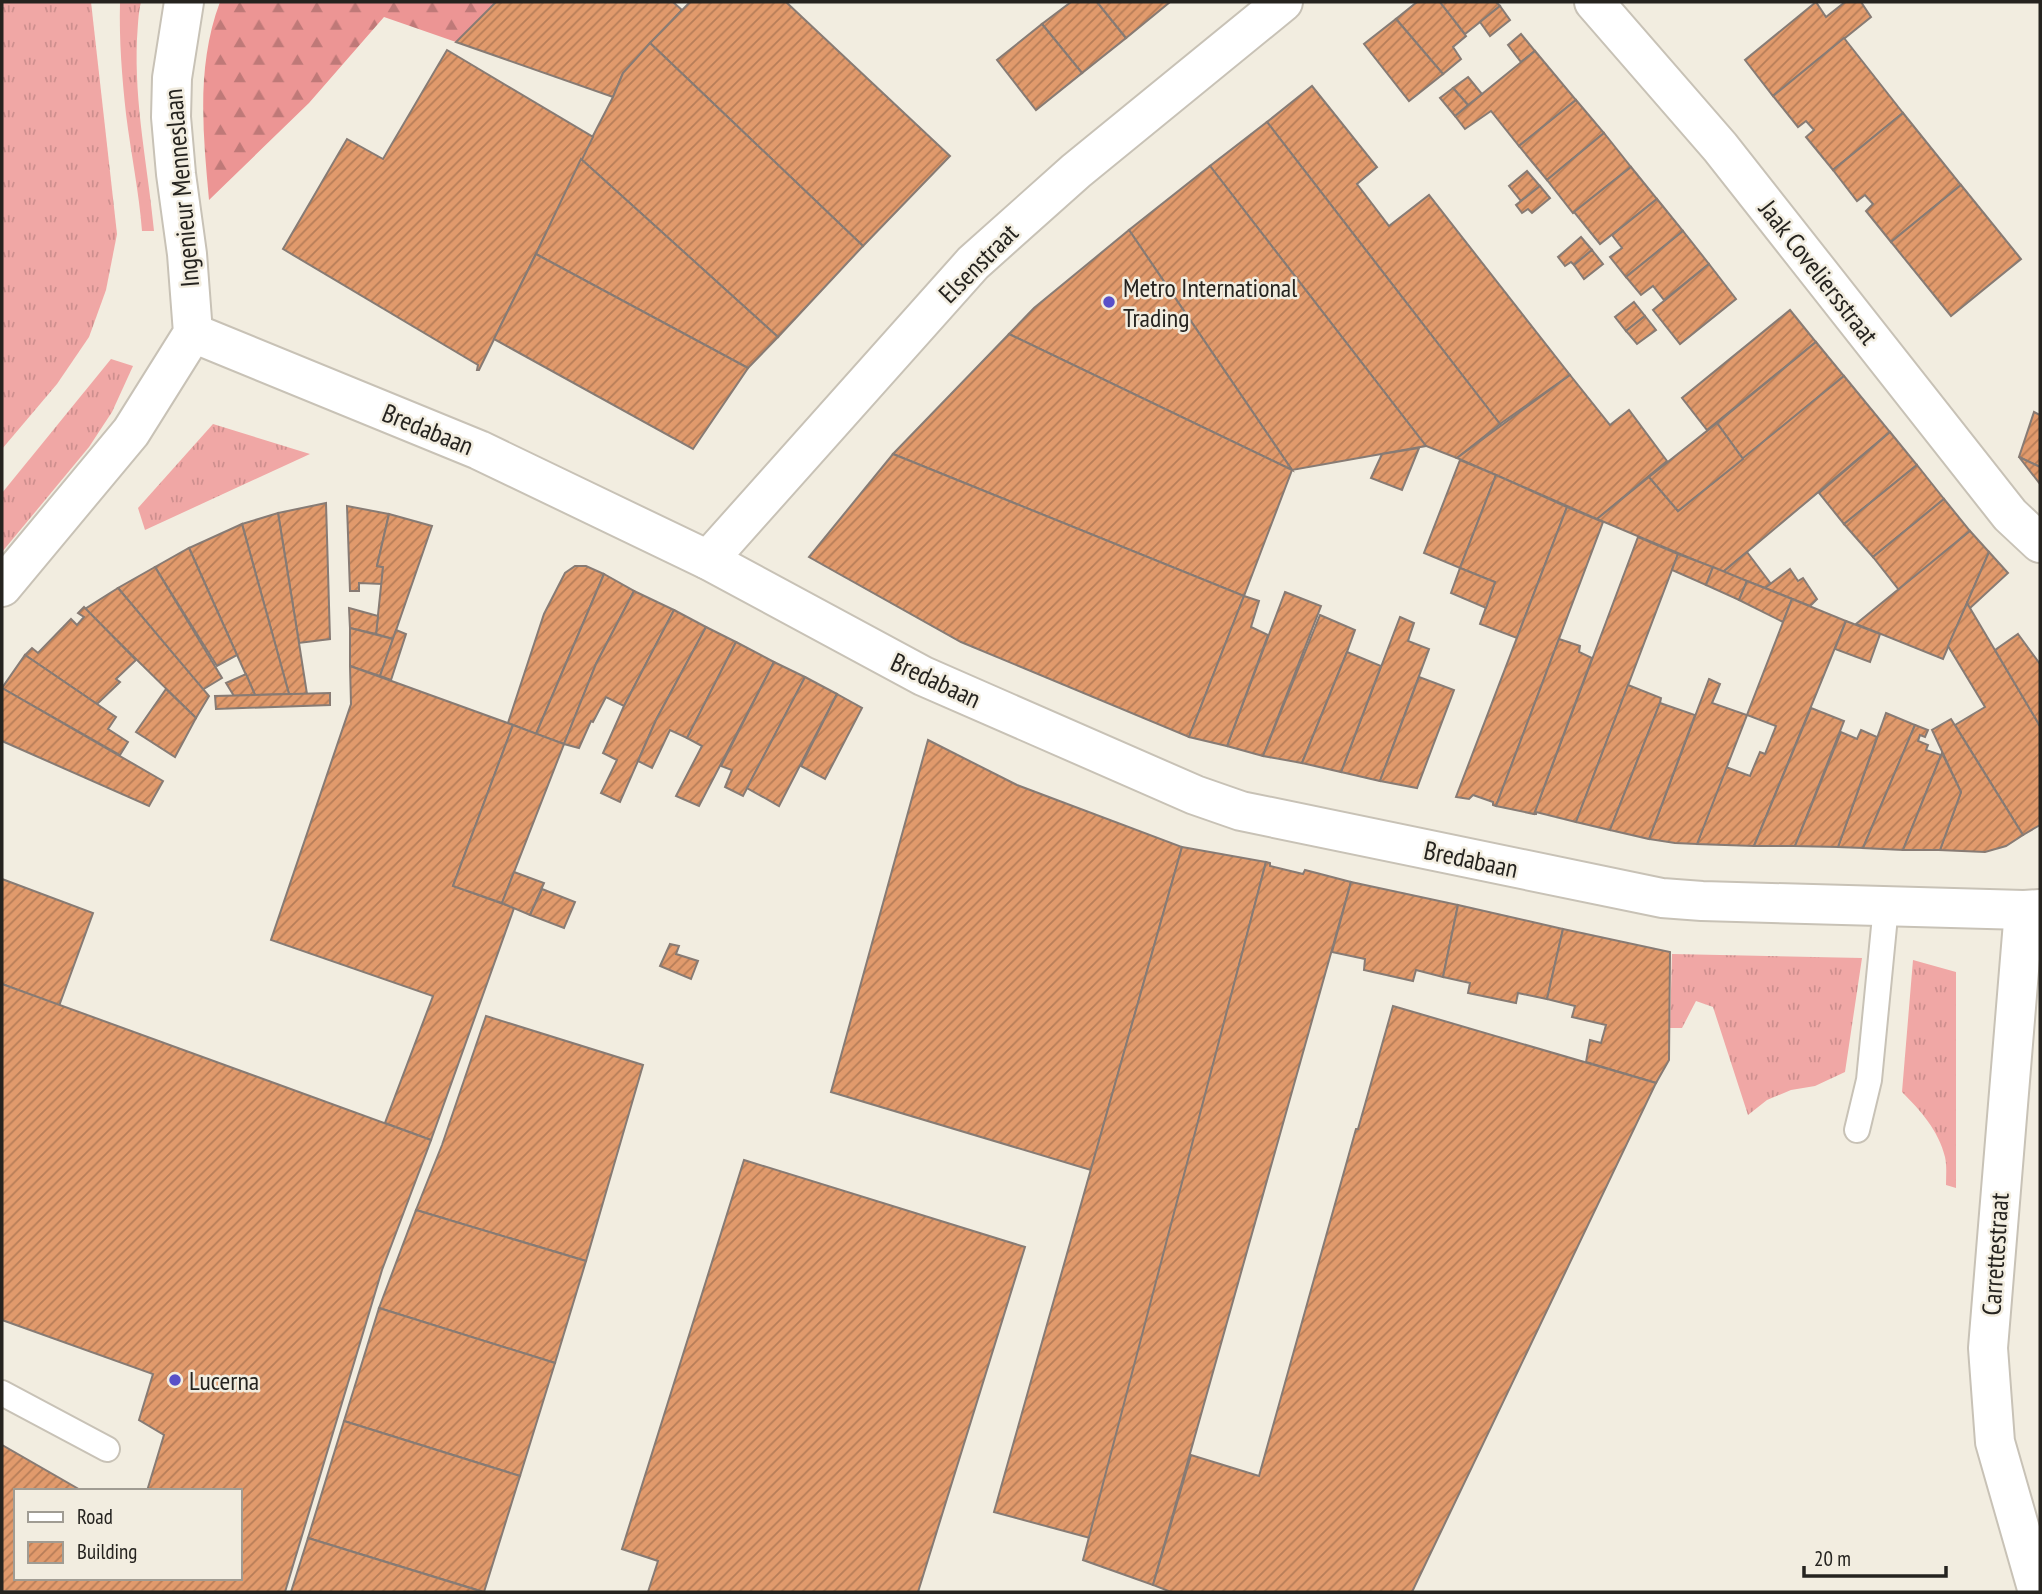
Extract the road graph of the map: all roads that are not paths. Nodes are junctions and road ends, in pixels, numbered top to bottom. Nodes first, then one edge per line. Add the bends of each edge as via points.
1 (184, 2) edge
2 (1283, 2) edge
3 (1594, 2) edge
4 (193, 333) junction
5 (2040, 543) edge
6 (708, 560) junction
7 (2, 587) edge
8 (1886, 906) junction
9 (2032, 909) edge
10 (1857, 1130) dead end
11 (2, 1393) edge
12 (107, 1449) dead end
13 (2038, 1592) edge

1 - 4 street, Ingenieur Menneslaan via 171,117
2 - 6 street, Elsenstraat via 1076,171 973,263
3 - 5 street, Jaak Coveliersstraat via 1720,147 2010,515
4 - 6 street, Bredabaan via 479,450
4 - 7 street via 131,432
6 - 8 street, Bredabaan via 923,676 1195,796 1241,811 1662,898
8 - 9 street, Bredabaan
8 - 10 lane via 1869,1080
9 - 13 street, Carrettestraat via 1988,1348 1995,1442
11 - 12 lane

